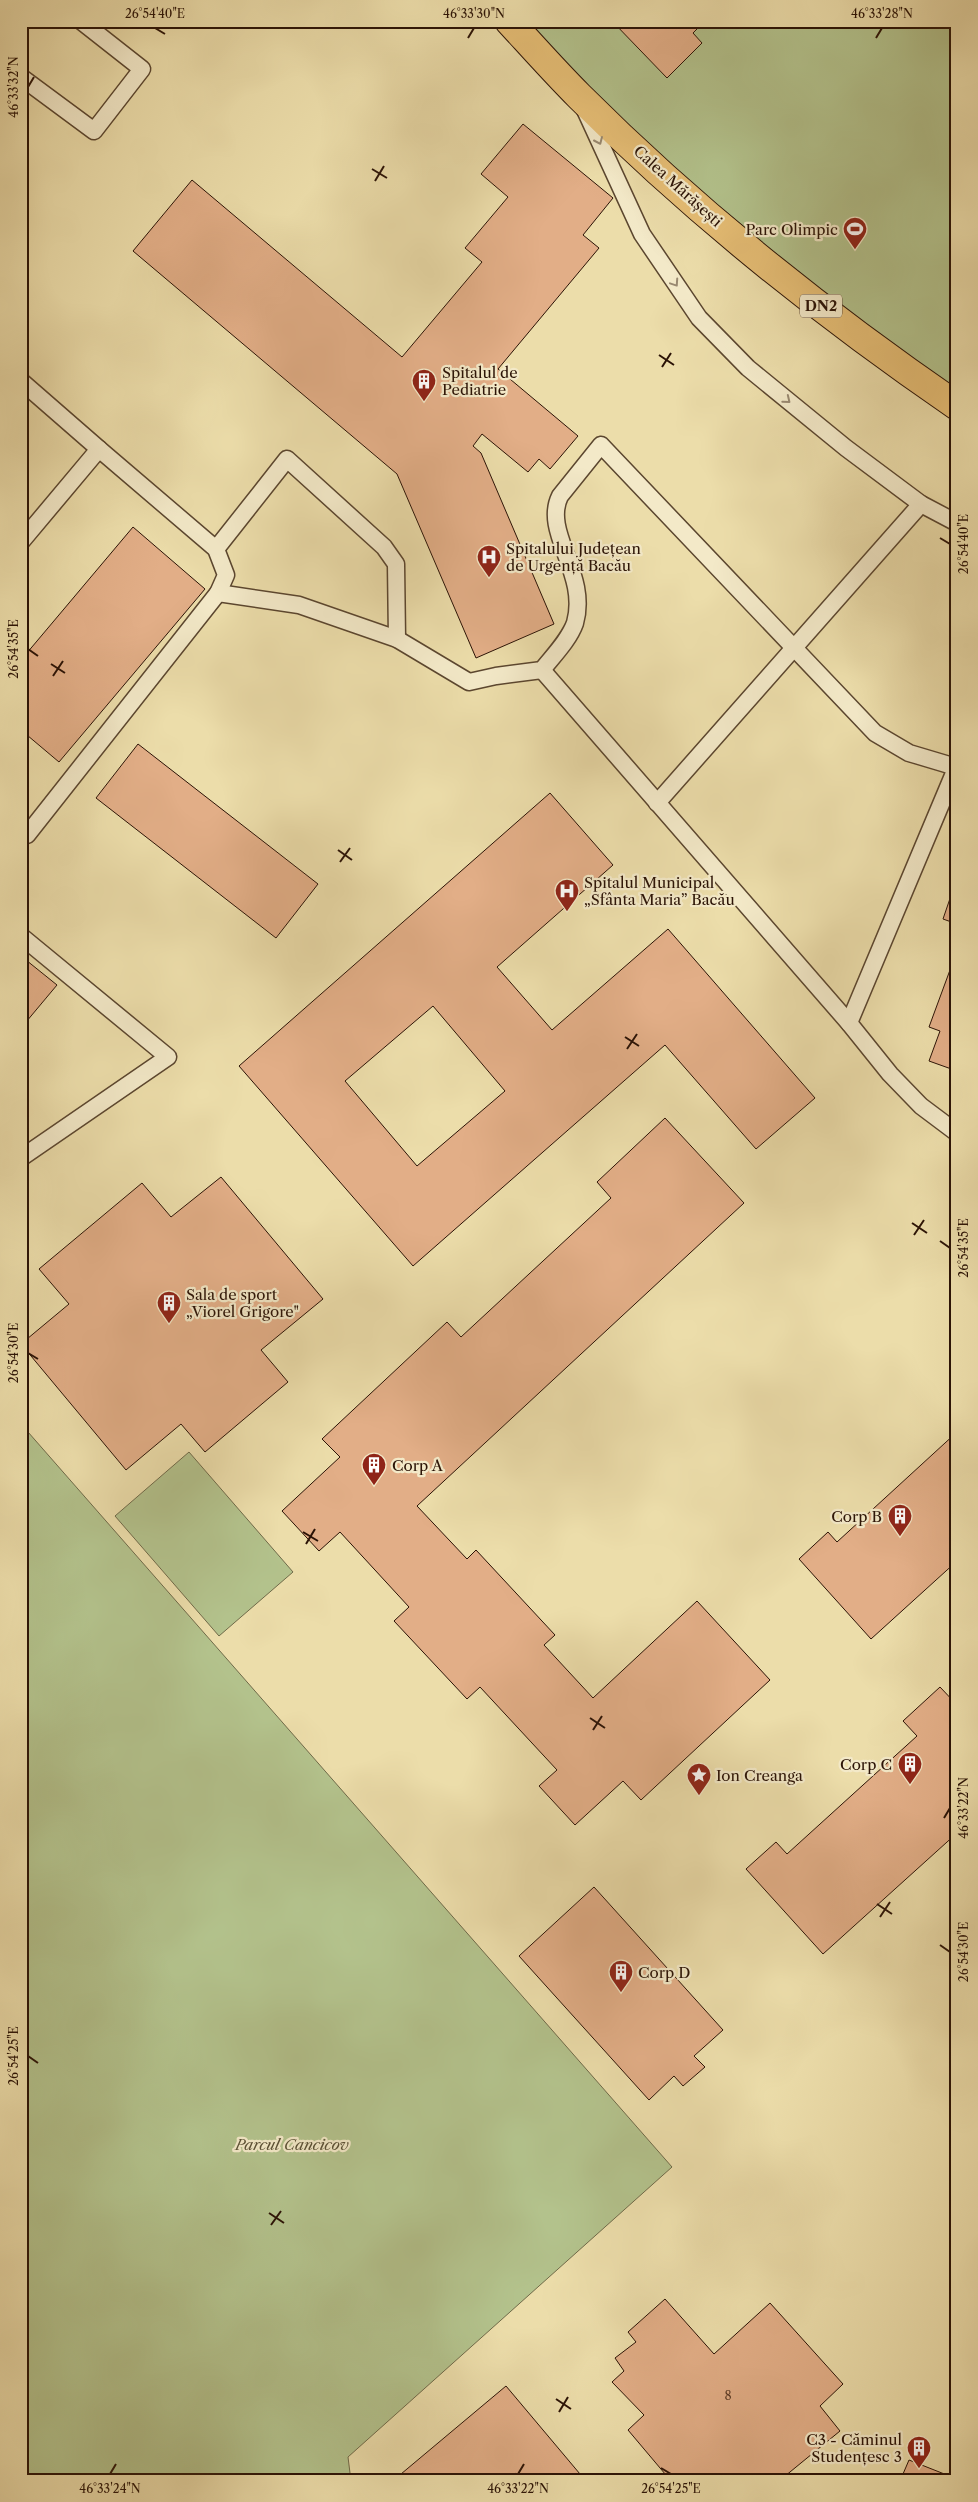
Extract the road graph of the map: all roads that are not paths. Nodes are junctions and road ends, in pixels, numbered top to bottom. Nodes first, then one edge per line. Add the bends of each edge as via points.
1 (81, 21) edge
2 (509, 21) edge
3 (21, 77) edge
4 (579, 96) junction
5 (21, 381) edge
6 (957, 406) edge
7 (99, 449) junction
8 (920, 504) junction
9 (957, 523) edge
10 (21, 542) edge
11 (216, 549) junction
12 (218, 593) junction
13 (397, 639) junction
14 (794, 648) junction
15 (542, 670) junction
16 (956, 766) edge
17 (657, 802) junction
18 (23, 836) edge
19 (21, 936) edge
20 (849, 1023) junction
21 (957, 1133) edge
22 (21, 1158) edge

1 - 3 lane via 142,69 94,131
2 - 4 main road, Calea Mărășești / DN2
4 - 6 main road, Calea Mărășești / DN2 via 690,199 814,302 900,368
4 -> 8 lane via 642,234 699,318 748,368
5 - 7 lane
7 - 10 lane
7 - 11 lane
8 - 9 lane
8 - 14 lane
11 - 12 lane via 226,575
11 - 13 lane via 287,460 384,547 396,564
12 - 13 lane via 299,605
12 - 18 lane
13 - 15 lane via 469,682
14 - 15 lane via 601,445 555,505 558,529 576,580 579,602 574,624
14 - 16 lane via 875,733 909,753
14 - 17 lane
15 - 17 lane
16 - 20 lane
17 - 20 lane
19 - 22 lane via 168,1057
20 - 21 lane via 903,1087

